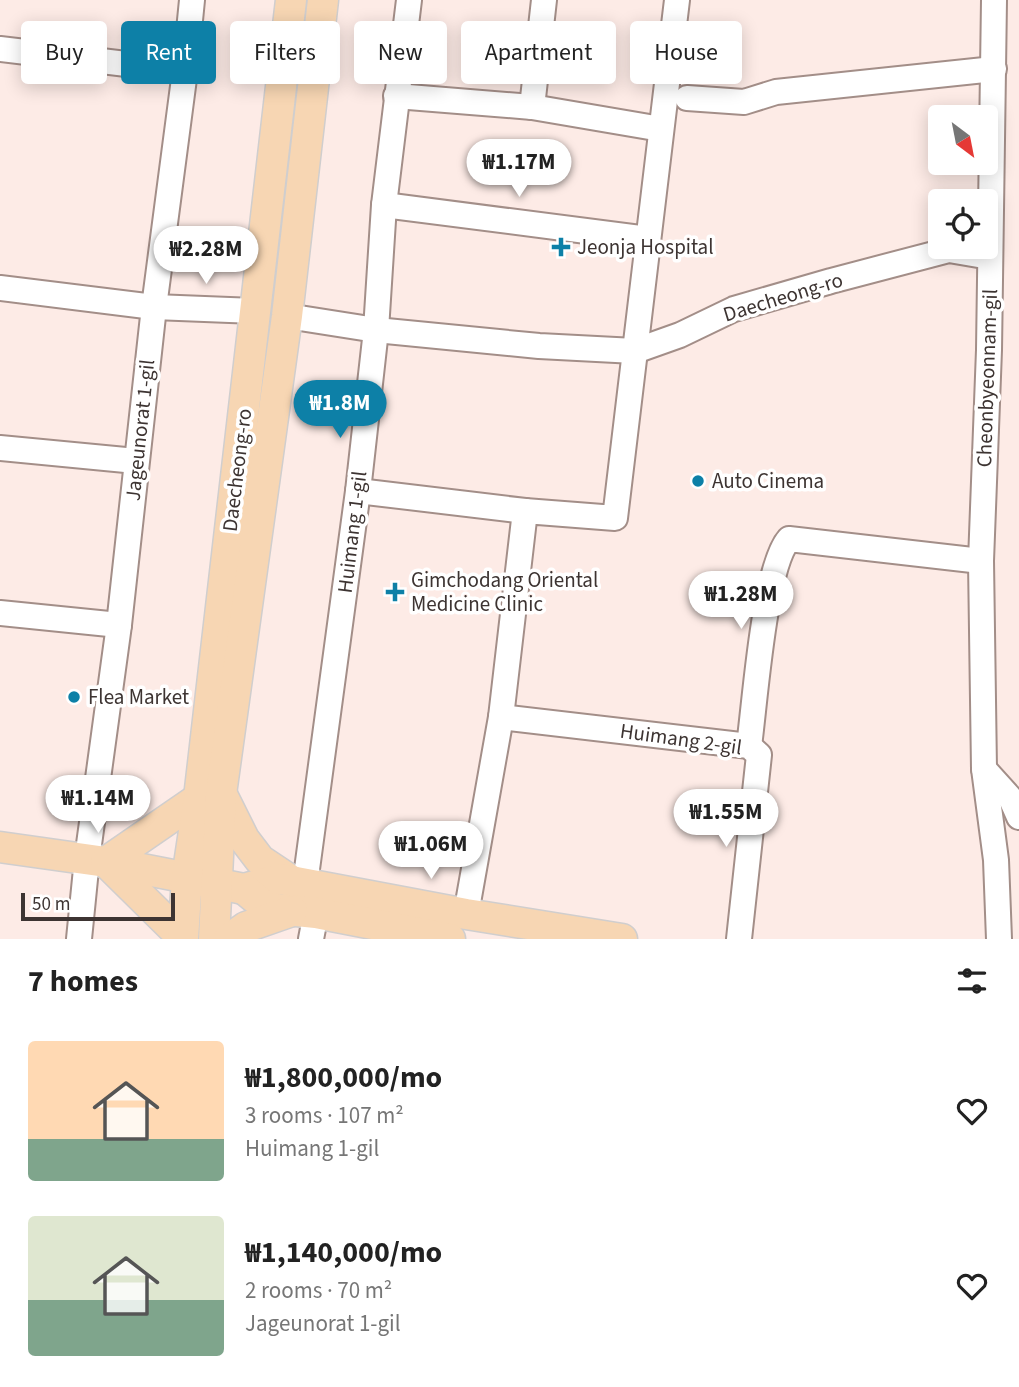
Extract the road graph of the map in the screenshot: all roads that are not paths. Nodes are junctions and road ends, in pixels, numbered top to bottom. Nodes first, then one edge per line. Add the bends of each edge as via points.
1 (192, 0) edge
2 (291, 0) edge
3 (323, 0) edge
4 (409, 0) edge
5 (544, 0) edge
6 (677, 0) edge
7 (994, 0) edge
8 (190, 21) edge
9 (0, 49) edge
10 (121, 63) edge
11 (994, 69) junction
12 (184, 84) edge
13 (396, 96) junction
14 (687, 98) dead end
15 (533, 107) junction
16 (661, 129) junction
17 (991, 189) edge
18 (384, 205) junction
19 (648, 239) junction
20 (928, 256) edge
21 (990, 259) edge
22 (0, 288) edge
23 (154, 307) junction
24 (255, 311) junction
25 (287, 316) junction
26 (376, 330) junction
27 (635, 351) junction
28 (0, 448) edge
29 (136, 461) junction
30 (358, 491) junction
31 (525, 511) junction
32 (981, 561) junction
33 (0, 613) edge
34 (119, 625) junction
35 (501, 717) junction
36 (749, 746) junction
37 (984, 769) junction
38 (210, 796) junction
39 (1019, 817) edge
40 (0, 847) edge
41 (96, 861) junction
42 (215, 883) junction
43 (304, 906) edge
44 (466, 914) junction
45 (79, 939) edge
46 (183, 939) edge
47 (214, 939) edge
48 (229, 939) edge
49 (450, 939) edge
50 (622, 939) edge
51 (739, 939) edge
52 (999, 939) edge

1 - 8 street, Jageunorat 1-gil
2 - 24 main road, Daecheong-ro
3 - 25 main road, Daecheong-ro
4 - 13 street, Huimang 1-gil
5 - 15 street
6 - 16 street
7 - 11 street, Cheonbyeonnam-gil
9 - 10 street
11 - 14 street via 776,92 744,102
11 - 17 street, Cheonbyeonnam-gil
12 - 23 street, Jageunorat 1-gil
13 - 15 street
13 - 18 street, Huimang 1-gil
15 - 16 street
16 - 19 street
18 - 19 street
18 - 26 street, Huimang 1-gil
19 - 27 street
20 - 27 street, Daecheong-ro via 734,309
21 - 32 street, Cheonbyeonnam-gil
22 - 23 street
23 - 24 street
23 - 29 street, Jageunorat 1-gil
24 - 38 main road, Daecheong-ro
25 - 26 street, Daecheong-ro
25 - 38 main road, Daecheong-ro
26 - 27 street, Daecheong-ro
26 - 30 street, Huimang 1-gil
27 - 31 street via 615,518
28 - 29 street
29 - 34 street, Jageunorat 1-gil
30 - 31 street
30 - 43 street, Huimang 1-gil
31 - 35 street
32 - 36 street via 789,539 770,585
32 - 37 street, Cheonbyeonnam-gil
33 - 34 street
34 - 41 street, Jageunorat 1-gil
35 - 36 street, Huimang 2-gil
35 - 44 street
36 - 51 street, Huimang 2-gil via 759,755
37 - 39 street via 1011,799
37 - 52 street, Cheonbyeonnam-gil via 996,860
38 - 41 main road
38 - 42 main road, Daecheong-ro
38 - 43 main road via 260,860
40 - 41 main road
41 - 42 main road
41 - 45 street, Jageunorat 1-gil
41 - 46 main road
42 - 43 main road via 280,879
42 - 46 main road, Daecheong-ro
42 - 47 main road, Daecheong-ro
43 - 44 main road
43 - 48 main road via 246,927
43 - 49 main road
44 - 50 main road

